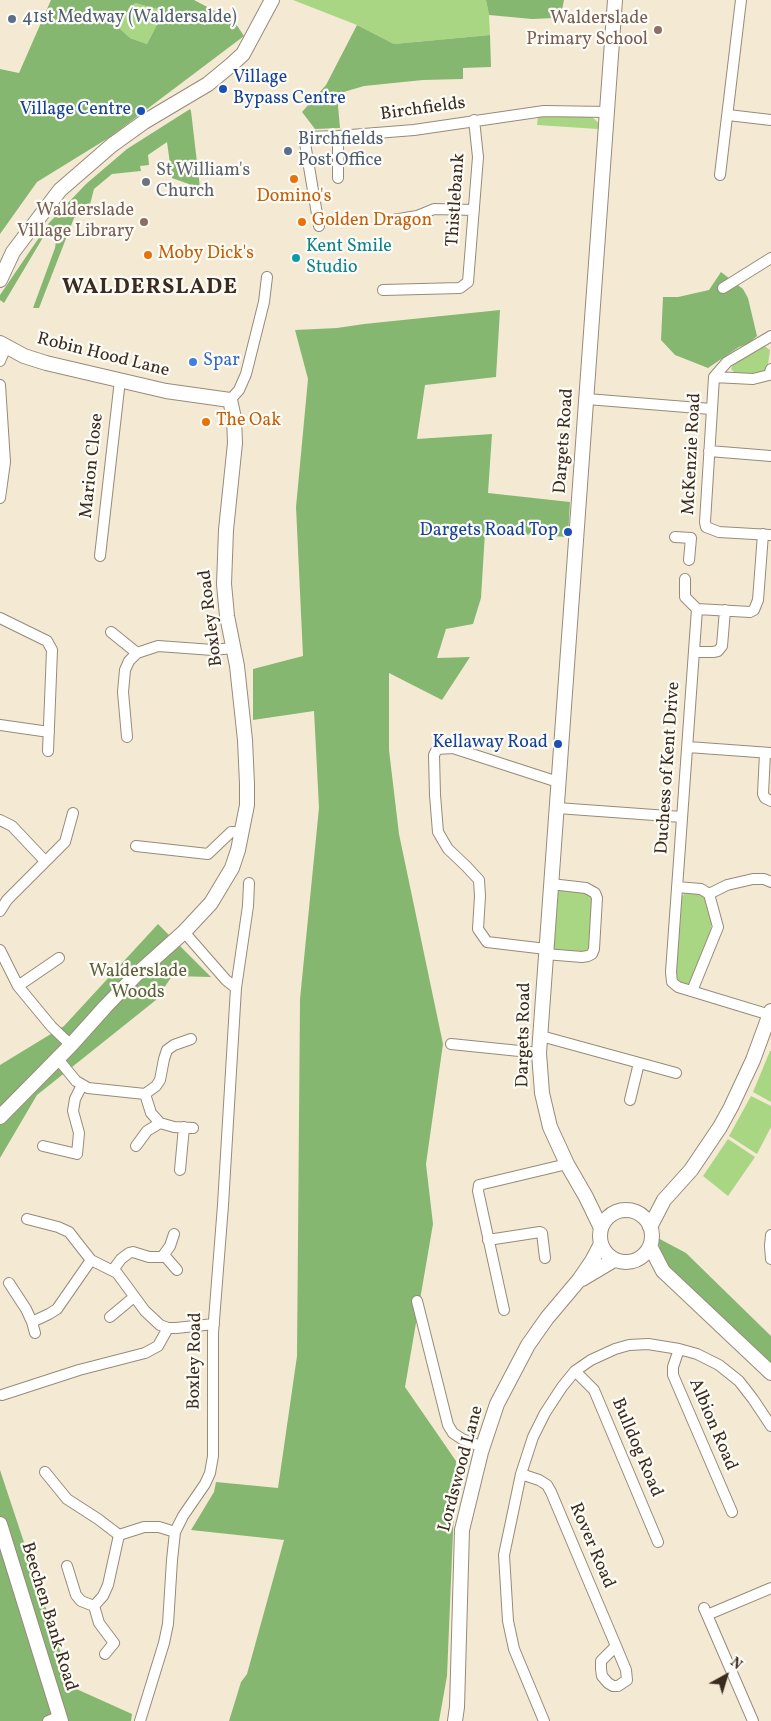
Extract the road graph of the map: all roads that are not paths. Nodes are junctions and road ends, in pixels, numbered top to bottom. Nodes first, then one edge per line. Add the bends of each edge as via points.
1 (272, 0) edge
2 (615, 0) edge
3 (741, 0) edge
4 (607, 112) junction
5 (728, 115) junction
6 (474, 120) junction
7 (771, 120) edge
8 (338, 136) junction
9 (720, 175) dead end
10 (338, 178) dead end
11 (474, 210) junction
12 (393, 220) dead end
13 (319, 226) dead end
14 (13, 252) junction
15 (771, 258) edge
16 (0, 265) edge
17 (267, 277) dead end
18 (0, 280) edge
19 (723, 288) dead end
20 (383, 290) dead end
21 (771, 336) edge
22 (3, 345) edge
23 (0, 361) edge
24 (771, 369) edge
25 (714, 377) junction
26 (120, 380) junction
27 (0, 385) edge
28 (587, 399) junction
29 (230, 400) junction
30 (711, 409) junction
31 (709, 451) junction
32 (771, 456) edge
33 (0, 498) edge
34 (706, 527) junction
35 (767, 535) edge
36 (675, 537) dead end
37 (692, 538) junction
38 (100, 556) dead end
39 (689, 560) dead end
40 (685, 579) dead end
41 (697, 609) junction
42 (725, 610) junction
43 (0, 618) edge
44 (111, 632) dead end
45 (233, 648) junction
46 (694, 652) junction
47 (137, 653) junction
48 (0, 725) edge
49 (49, 732) junction
50 (127, 737) dead end
51 (688, 747) junction
52 (48, 751) dead end
53 (768, 753) edge
54 (558, 782) junction
55 (771, 801) edge
56 (557, 808) junction
57 (73, 813) dead end
58 (682, 817) junction
59 (0, 820) edge
60 (242, 832) junction
61 (136, 846) dead end
62 (46, 862) junction
63 (771, 882) edge
64 (249, 883) dead end
65 (551, 884) junction
66 (677, 888) junction
67 (709, 894) junction
68 (0, 911) edge
69 (184, 932) junction
70 (0, 950) edge
71 (546, 951) junction
72 (59, 958) dead end
73 (18, 986) junction
74 (236, 988) junction
75 (692, 991) junction
76 (770, 1013) edge
77 (541, 1036) junction
78 (191, 1039) dead end
79 (451, 1044) dead end
80 (71, 1046) junction
81 (539, 1053) junction
82 (58, 1059) junction
83 (639, 1063) junction
84 (676, 1073) dead end
85 (82, 1085) junction
86 (145, 1094) junction
87 (630, 1100) dead end
88 (0, 1117) edge
89 (160, 1123) junction
90 (44, 1146) dead end
91 (136, 1146) dead end
92 (567, 1164) junction
93 (180, 1170) dead end
94 (586, 1197) junction
95 (664, 1200) junction
96 (619, 1211) junction
97 (634, 1212) junction
98 (27, 1219) dead end
99 (650, 1227) junction
100 (601, 1228) junction
101 (174, 1234) dead end
102 (771, 1235) edge
103 (488, 1240) junction
104 (601, 1244) junction
105 (650, 1246) junction
106 (164, 1255) junction
107 (545, 1258) dead end
108 (771, 1259) edge
109 (91, 1260) junction
110 (614, 1260) junction
111 (636, 1260) junction
112 (113, 1270) junction
113 (177, 1270) dead end
114 (663, 1271) junction
115 (579, 1280) junction
116 (9, 1283) dead end
117 (134, 1297) junction
118 (417, 1301) dead end
119 (504, 1310) dead end
120 (110, 1317) dead end
121 (32, 1322) junction
122 (214, 1324) junction
123 (168, 1328) junction
124 (35, 1333) dead end
125 (679, 1348) junction
126 (575, 1371) junction
127 (771, 1373) edge
128 (2, 1395) dead end
129 (771, 1426) edge
130 (483, 1447) junction
131 (45, 1472) dead end
132 (521, 1474) junction
133 (732, 1512) dead end
134 (0, 1524) edge
135 (175, 1532) junction
136 (119, 1535) junction
137 (658, 1542) dead end
138 (67, 1566) dead end
139 (771, 1588) edge
140 (94, 1606) junction
141 (616, 1646) dead end
142 (105, 1654) dead end
143 (56, 1719) edge
144 (140, 1721) edge
145 (455, 1721) edge
146 (544, 1721) edge
147 (753, 1721) edge

1 - 14 street via 243,54 208,84 112,145 60,190
2 - 4 street, Dargets Road
3 - 5 street
4 - 6 street, Birchfields via 544,111
4 - 28 street, Dargets Road
5 - 7 street
5 - 9 street
6 - 8 street, Birchfields via 414,130
6 - 11 street, Thistlebank via 478,157
8 - 10 street
8 - 13 street, Birchfields via 304,137
11 - 12 street via 434,209
11 - 20 street, Thistlebank via 468,282 460,288
14 - 16 street
14 - 18 street
15 - 19 street
17 - 29 street via 246,374
21 - 25 street, McKenzie Road via 727,362
22 - 23 street
22 - 26 street, Robin Hood Lane via 40,361
24 - 25 street, McKenzie Road via 770,375 753,379
25 - 30 street, McKenzie Road
26 - 29 street, Robin Hood Lane
26 - 38 street, Marion Close
27 - 33 street via 5,462
28 - 30 street
28 - 54 street, Dargets Road
29 - 45 street, Boxley Road via 235,443 224,569 225,600
30 - 31 street, McKenzie Road
31 - 32 street
31 - 34 street, McKenzie Road
34 - 35 street, McKenzie Road via 719,532
34 - 37 street
35 - 42 street via 756,607 750,612
36 - 37 street
37 - 39 street
40 - 41 street via 685,597
41 - 42 street
41 - 46 street, Duchess of Kent Drive
42 - 46 street via 722,646 718,651
43 - 49 street via 50,644
44 - 47 street
45 - 47 street via 213,650 158,646
45 - 60 street, Boxley Road via 247,784
46 - 51 street, Duchess of Kent Drive
47 - 50 street via 125,670
48 - 49 street
49 - 52 street
51 - 53 street
51 - 58 street, Duchess of Kent Drive
53 - 55 street via 763,794
54 - 56 street, Dargets Road
54 - 71 street via 452,748 437,749 434,755 438,832 448,849 478,880 478,930 487,942
56 - 58 street
56 - 65 street, Dargets Road
57 - 62 street via 65,842
58 - 66 street, Duchess of Kent Drive
59 - 62 street via 12,826
60 - 61 street via 231,832 208,854
60 - 69 street via 227,878 211,903
62 - 68 street
63 - 67 street via 753,879 727,885
64 - 74 street, Boxley Road
65 - 71 street, Dargets Road
65 - 71 street via 586,888 595,893 594,949 588,956
66 - 67 street via 701,889
66 - 75 street, Duchess of Kent Drive via 670,972 672,982
67 - 75 street via 718,927
69 - 74 street
69 - 80 street via 124,987
70 - 73 street
71 - 77 street, Dargets Road
72 - 73 street
73 - 80 street
74 - 122 street, Boxley Road
75 - 76 street, Duchess of Kent Drive
76 - 95 street via 731,1107 691,1170
77 - 81 street, Dargets Road
77 - 83 street
78 - 86 street via 167,1050 160,1080
79 - 81 street
80 - 82 street
81 - 92 street, Dargets Road via 545,1110
82 - 85 street
82 - 88 street
83 - 84 street
83 - 87 street
85 - 86 street via 95,1090
85 - 90 street via 73,1105 79,1133 77,1154
86 - 89 street via 151,1112
89 - 91 street via 147,1131
89 - 93 street via 188,1128
92 - 94 street, Dargets Road
92 - 103 street via 479,1185
94 - 96 street
94 - 100 street, Dargets Road
95 - 97 street
95 - 99 street
96 - 97 street
96 - 100 street via 611,1214
97 - 99 street
98 - 109 street via 69,1232
99 - 105 street
100 - 104 street, Lordswood Lane
101 - 106 street
102 - 108 street
103 - 107 street via 540,1232
103 - 119 street
104 - 110 street
104 - 115 street, Lordswood Lane
105 - 111 street
105 - 114 street
106 - 112 street via 158,1258 129,1253
106 - 113 street
109 - 112 street
109 - 121 street via 57,1309
110 - 111 street, Lordswood Lane
110 - 115 street, Lordswood Lane
111 - 114 street
112 - 117 street
114 - 127 street
115 - 130 street, Lordswood Lane via 528,1345 497,1404
116 - 121 street
117 - 120 street
117 - 123 street via 151,1318
118 - 130 street via 448,1425 462,1439
121 - 124 street
122 - 123 street
122 - 135 street, Boxley Road via 212,1464 204,1484
123 - 128 street via 158,1346 145,1353
125 - 126 street via 629,1345 591,1360
125 - 129 street via 719,1365 739,1381
125 - 133 street, Albion Road via 673,1375
126 - 132 street via 546,1413
126 - 137 street, Bulldog Road via 594,1390
130 - 145 street, Lordswood Lane via 462,1530
131 - 136 street via 67,1499
132 - 141 street, Rover Road via 547,1485
132 - 146 street via 504,1555 508,1621 514,1649
134 - 143 street, Beechen Bank Road
135 - 136 street via 144,1527
135 - 144 street, Boxley Road via 168,1624
136 - 140 street via 108,1585
138 - 140 street via 79,1598
139 - 147 street via 705,1612
140 - 142 street via 99,1622 114,1643

